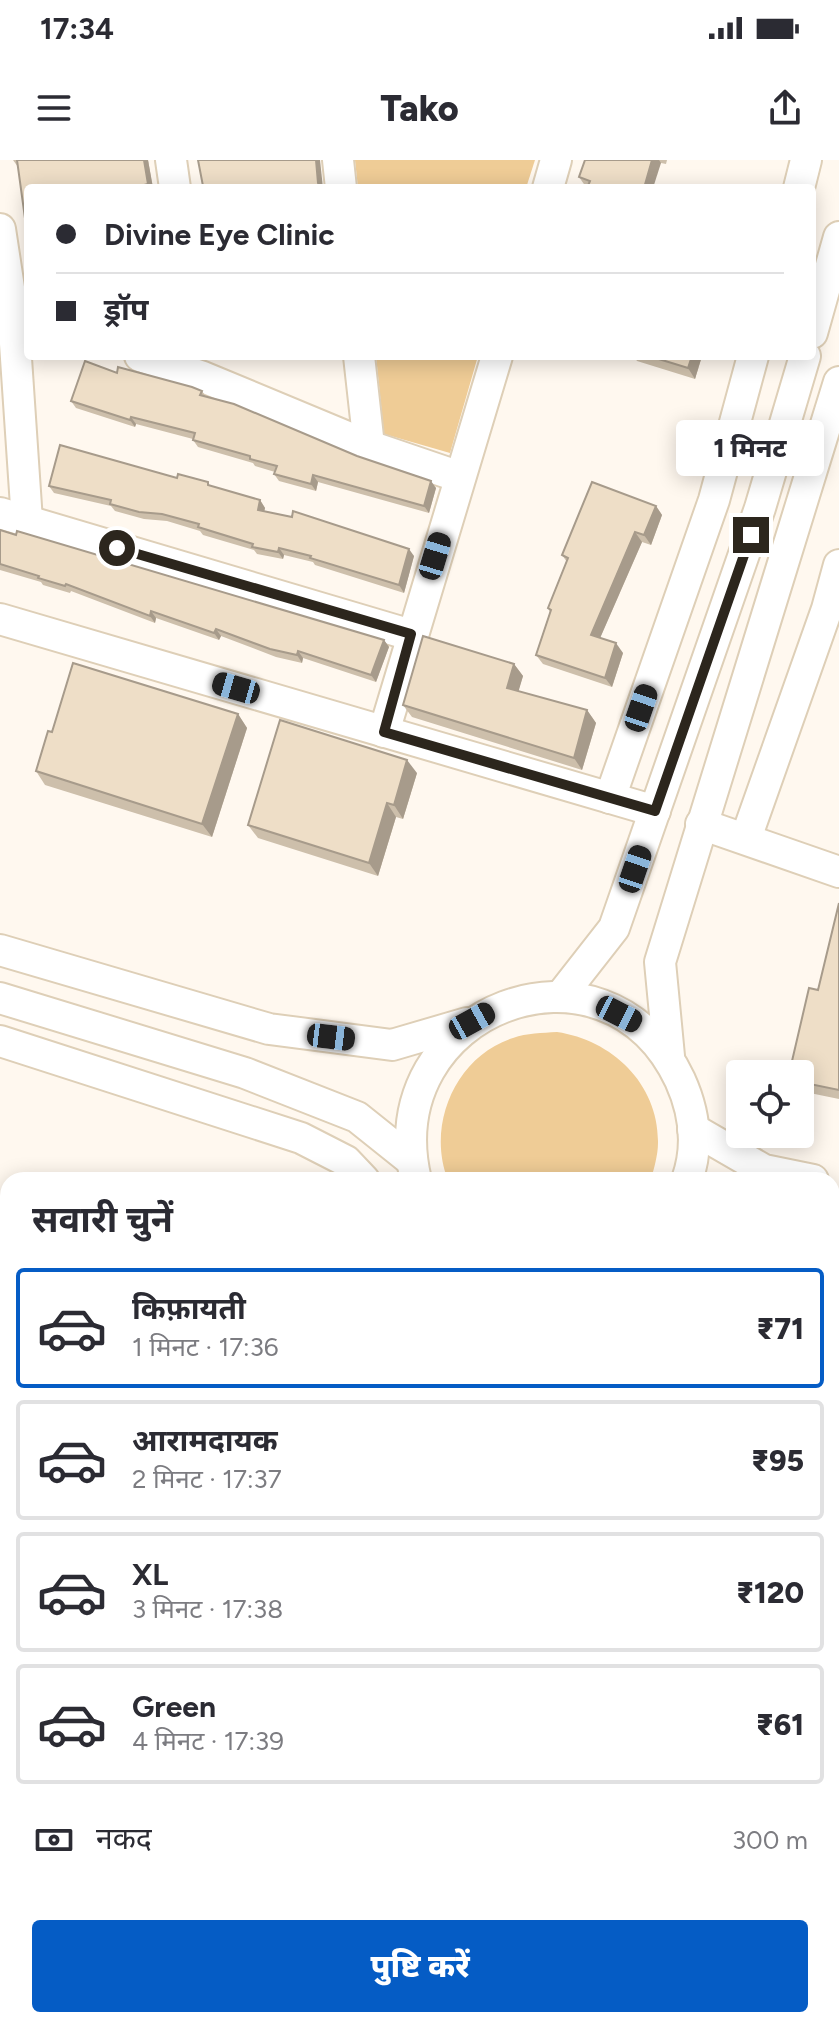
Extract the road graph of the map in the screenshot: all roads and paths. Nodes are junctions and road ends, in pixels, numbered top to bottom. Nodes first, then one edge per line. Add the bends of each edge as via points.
1 (171, 160) edge
2 (338, 160) edge
3 (556, 160) edge
4 (806, 160) edge
5 (174, 184) edge
6 (341, 184) edge
7 (549, 184) edge
8 (800, 184) edge
9 (0, 229) edge
10 (839, 237) edge
11 (20, 316) edge
12 (816, 319) edge
13 (164, 360) edge
14 (359, 360) edge
15 (496, 360) edge
16 (752, 360) edge
17 (804, 360) edge
18 (201, 366) edge
19 (839, 382) edge
20 (369, 446) junction
21 (460, 477) junction
22 (14, 517) edge
23 (839, 565) edge
24 (0, 619) edge
25 (411, 635) junction
26 (384, 732) junction
27 (610, 798) junction
28 (655, 811) junction
29 (701, 824) junction
30 (746, 838) junction
31 (839, 872) edge
32 (0, 950) edge
33 (560, 997) junction
34 (0, 998) edge
35 (472, 1021) junction
36 (0, 1041) edge
37 (669, 1056) junction
38 (693, 1129) junction
39 (414, 1170) edge
40 (356, 1172) edge
41 (690, 1172) edge
42 (774, 1172) edge

1 - 5 street
2 - 6 street
3 - 7 street
4 - 8 street
9 - 11 street
10 - 12 street
11 - 22 street
13 - 18 street
14 - 20 street
15 - 21 street
16 - 27 street via 714,500
17 - 28 street via 760,508
18 - 20 street
19 - 29 street
20 - 21 street
21 - 25 street
22 - 25 street
23 - 30 street
24 - 26 street
25 - 26 street
26 - 27 street
27 - 28 street
28 - 33 street via 614,928
29 - 30 street
29 - 37 street via 660,962
30 - 31 street
32 - 35 street via 269,1029 392,1045
33 - 35 street via 522,999
33 - 37 street via 604,1006 634,1022
34 - 39 street via 245,1073 357,1117
35 - 39 street via 437,1056 414,1107
36 - 40 street via 301,1138
37 - 38 street via 691,1104
38 - 41 street via 695,1158
38 - 42 street

